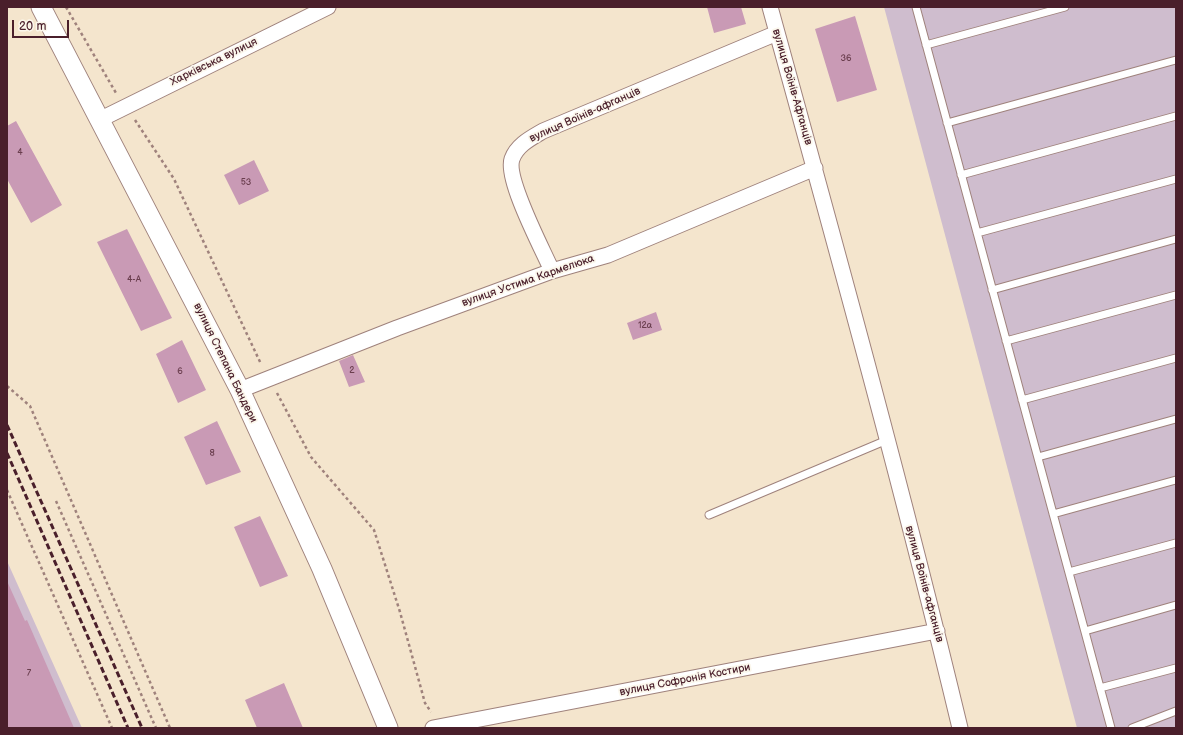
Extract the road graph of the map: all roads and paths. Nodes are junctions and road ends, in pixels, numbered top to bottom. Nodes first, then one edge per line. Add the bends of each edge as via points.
1 (41, 7) edge
2 (328, 7) edge
3 (770, 7) edge
4 (916, 7) edge
5 (1066, 7) edge
6 (777, 33) junction
7 (926, 45) junction
8 (1176, 60) edge
9 (1176, 116) edge
10 (101, 119) junction
11 (947, 123) junction
12 (815, 168) junction
13 (961, 175) junction
14 (1176, 179) edge
15 (977, 233) junction
16 (1176, 239) edge
17 (552, 271) junction
18 (992, 290) junction
19 (1176, 295) edge
20 (1006, 341) junction
21 (1176, 358) edge
22 (7, 386) edge
23 (240, 390) junction
24 (1022, 400) junction
25 (1176, 419) edge
26 (887, 440) junction
27 (1038, 456) junction
28 (1176, 480) edge
29 (7, 490) edge
30 (56, 501) dead end
31 (1053, 514) junction
32 (709, 515) dead end
33 (1176, 543) edge
34 (1069, 572) junction
35 (1176, 606) edge
36 (1084, 630) junction
37 (937, 631) junction
38 (1176, 668) edge
39 (1100, 688) junction
40 (1176, 711) edge
41 (112, 728) edge
42 (156, 728) edge
43 (170, 728) edge
44 (388, 728) edge
45 (433, 728) edge
46 (960, 728) edge
47 (1111, 728) edge
48 (1132, 728) edge

1 - 10 street, вулиця Степана Бандери
2 - 10 street, Харківська вулиця
3 - 6 street, вулиця Воїнів-Афганців
4 - 7 lane
5 - 7 lane
6 - 12 street, вулиця Воїнів-Афганців
6 - 17 street, вулиця Воїнів-афганців via 543,131 519,147 512,159 510,170
7 - 11 lane
8 - 11 lane
9 - 13 lane
10 - 23 street, вулиця Степана Бандери
11 - 13 lane
12 - 17 street, вулиця Устима Кармелюка via 608,255
12 - 26 street, вулиця Воїнів-афганців
13 - 15 lane
14 - 15 lane
15 - 18 lane
16 - 18 lane
17 - 23 street, вулиця Устима Кармелюка
18 - 20 lane
19 - 20 lane
20 - 24 lane
21 - 24 lane
22 - 43 path via 30,406
23 - 44 street, вулиця Степана Бандери via 322,569
24 - 27 lane
25 - 27 lane
26 - 32 lane
26 - 37 street, вулиця Воїнів-афганців
27 - 31 lane
28 - 31 lane
29 - 41 path
30 - 42 path
31 - 34 lane
33 - 34 lane
34 - 36 lane
35 - 36 lane
36 - 39 lane
37 - 45 street, вулиця Софронія Костири
37 - 46 street, вулиця Воїнів-афганців
38 - 39 lane
39 - 47 lane
40 - 48 lane

